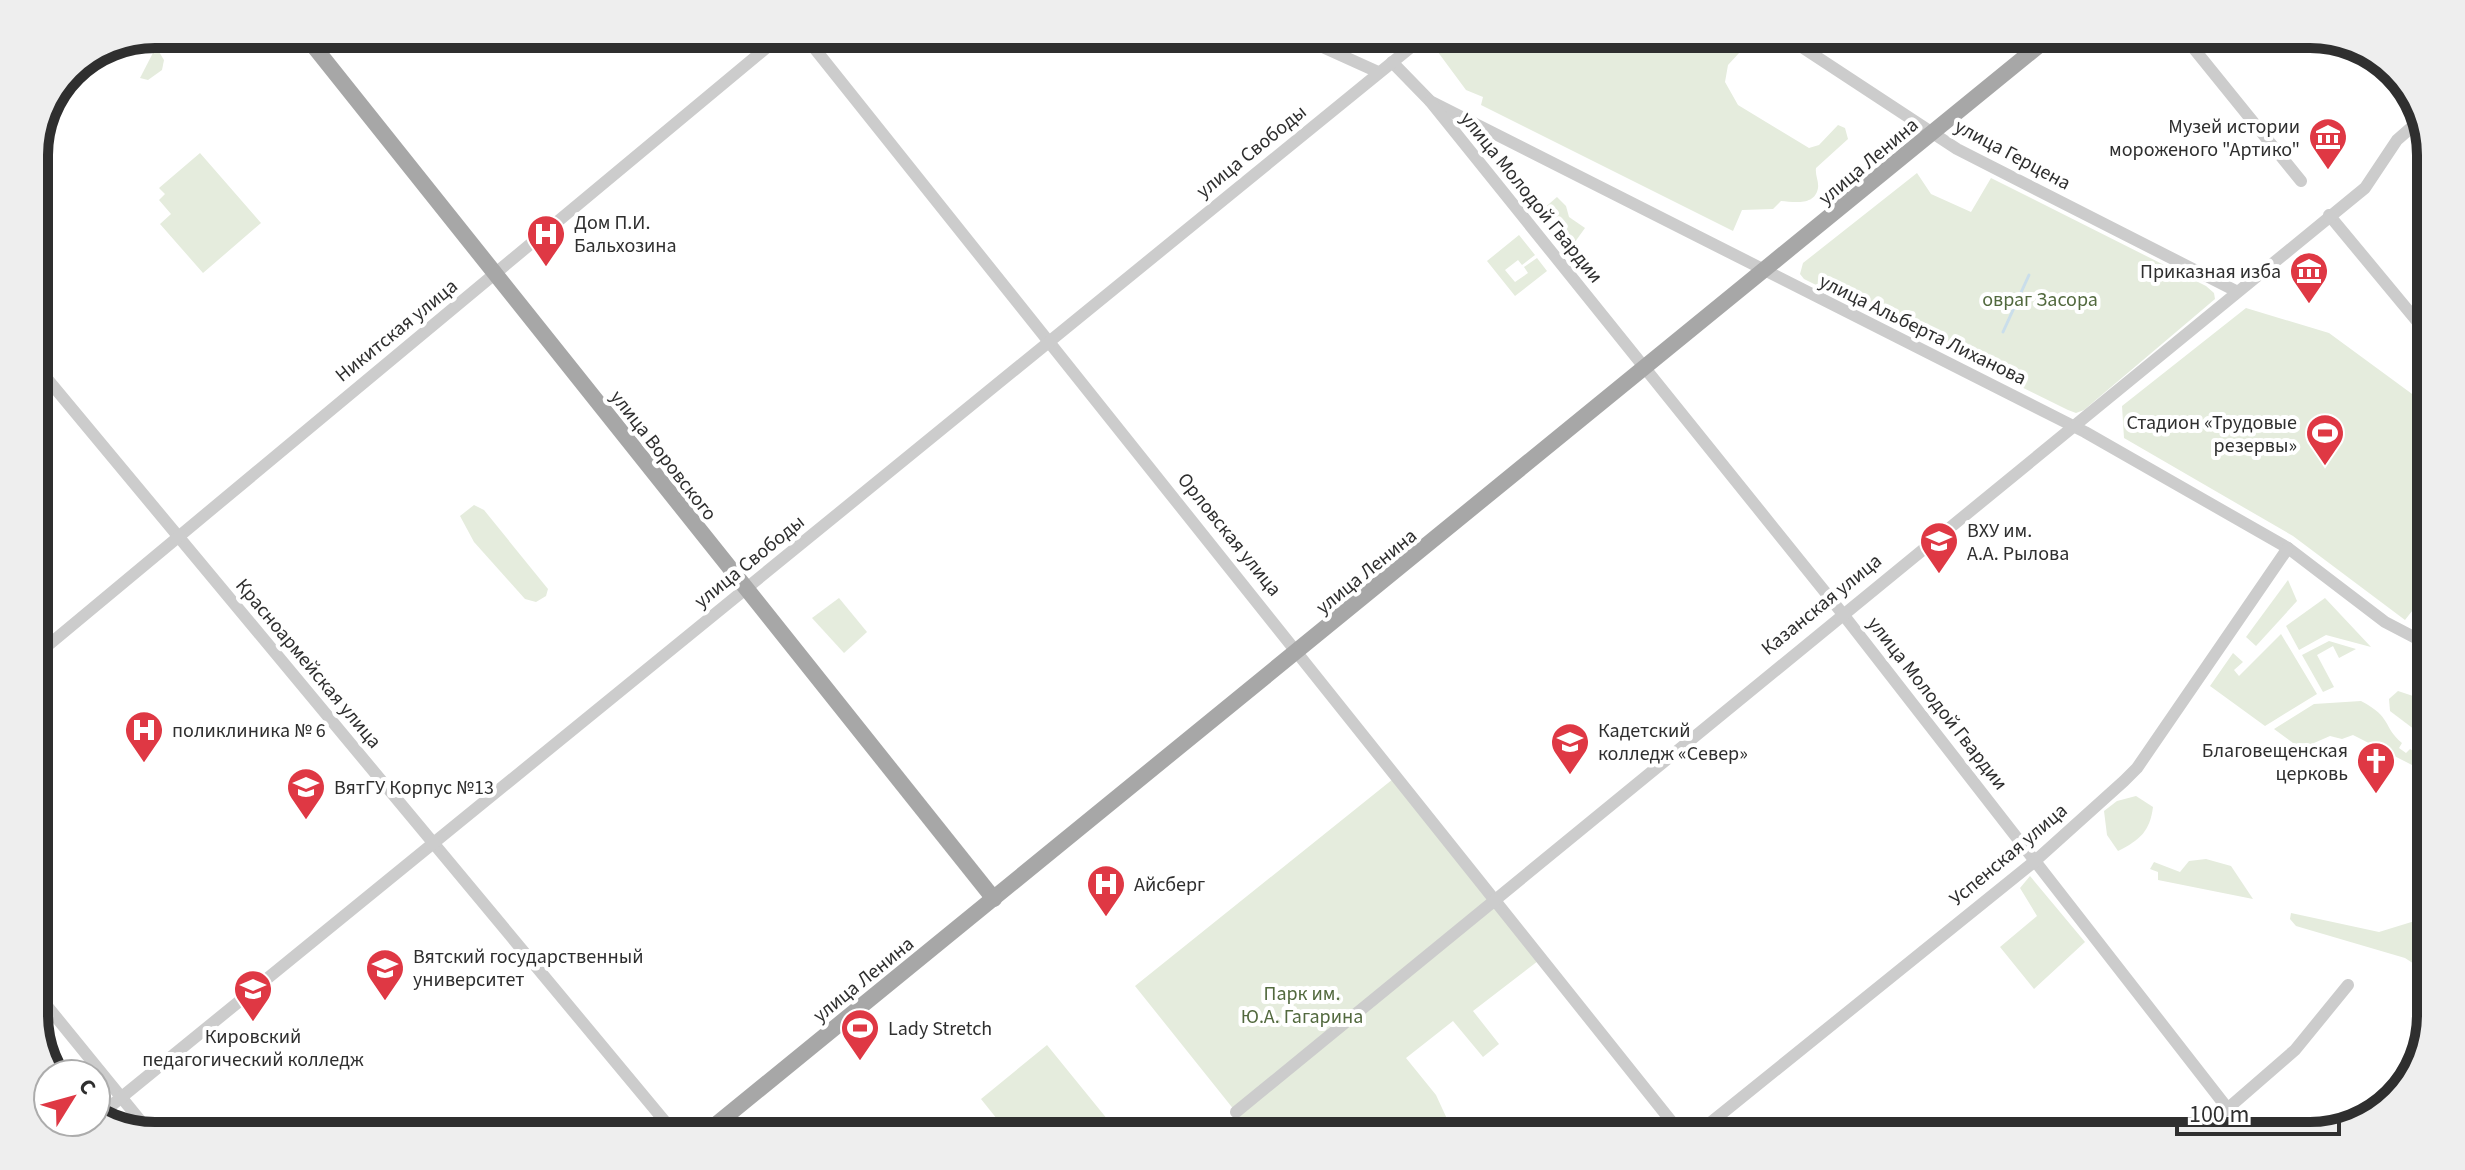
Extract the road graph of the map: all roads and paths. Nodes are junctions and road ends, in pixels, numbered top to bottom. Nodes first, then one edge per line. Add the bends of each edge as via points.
1 (315, 48) edge
2 (766, 48) edge
3 (814, 48) edge
4 (1325, 48) edge
5 (1410, 48) edge
6 (1803, 48) edge
7 (2036, 48) edge
8 (2193, 48) edge
9 (1392, 62) junction
10 (1378, 72) junction
11 (1430, 101) junction
12 (2413, 127) edge
13 (1932, 133) junction
14 (2301, 181) dead end
15 (2329, 215) junction
16 (1764, 272) junction
17 (496, 275) junction
18 (2236, 291) junction
19 (2417, 321) edge
20 (1050, 341) junction
21 (1645, 370) junction
22 (48, 380) edge
23 (2074, 427) junction
24 (178, 537) junction
25 (2288, 548) junction
26 (745, 590) junction
27 (1842, 613) junction
28 (2417, 639) edge
29 (48, 645) edge
30 (1298, 652) junction
31 (435, 843) junction
32 (2035, 861) junction
33 (994, 899) junction
34 (1495, 899) junction
35 (2348, 985) dead end
36 (48, 1007) edge
37 (121, 1097) junction
38 (112, 1105) edge
39 (2228, 1109) junction
40 (1236, 1112) dead end
41 (140, 1121) edge
42 (665, 1122) edge
43 (719, 1122) edge
44 (1672, 1122) edge
45 (1711, 1122) edge
46 (2213, 1122) edge

1 - 17 main road, улица Воровского
2 - 17 street, Никитская улица
3 - 20 street, Орловская улица
4 - 10 street
5 - 9 street, улица Свободы
6 - 13 street, улица Герцена
7 - 13 main road, улица Ленина
8 - 14 street
9 - 10 street, улица Свободы
9 - 11 street, улица Альберта Лиханова
10 - 20 street, улица Свободы
11 - 16 street, улица Альберта Лиханова
11 - 21 street, улица Молодой Гвардии
12 - 15 street, Казанская улица via 2387,153 2371,182
13 - 16 main road, улица Ленина
13 - 18 street, улица Герцена
15 - 18 street, Казанская улица
15 - 19 street
16 - 21 main road, улица Ленина
16 - 23 street, улица Альберта Лиханова
17 - 24 street, Никитская улица
17 - 26 main road, улица Воровского
18 - 23 street, Казанская улица
20 - 26 street, улица Свободы
20 - 30 street, Орловская улица
21 - 27 street, улица Молодой Гвардии
21 - 30 main road, улица Ленина
22 - 24 street, Красноармейская улица
23 - 25 street, улица Альберта Лиханова
23 - 27 street, Казанская улица
24 - 29 street, Никитская улица
24 - 31 street, Красноармейская улица
25 - 28 street, улица Альберта Лиханова via 2385,622
25 - 32 street, Успенская улица via 2137,768
26 - 31 street, улица Свободы
26 - 33 main road, улица Воровского
27 - 32 street, улица Молодой Гвардии
27 - 34 street, Казанская улица
30 - 33 main road, улица Ленина
30 - 34 street, Орловская улица
31 - 37 street, улица Свободы
31 - 42 street, Красноармейская улица
32 - 39 street, улица Молодой Гвардии
32 - 45 street, Успенская улица
33 - 43 main road, улица Ленина
34 - 40 street, Казанская улица
34 - 44 street, Орловская улица
35 - 39 street via 2295,1050
36 - 37 street
37 - 38 street, улица Свободы
37 - 41 street
39 - 46 street

